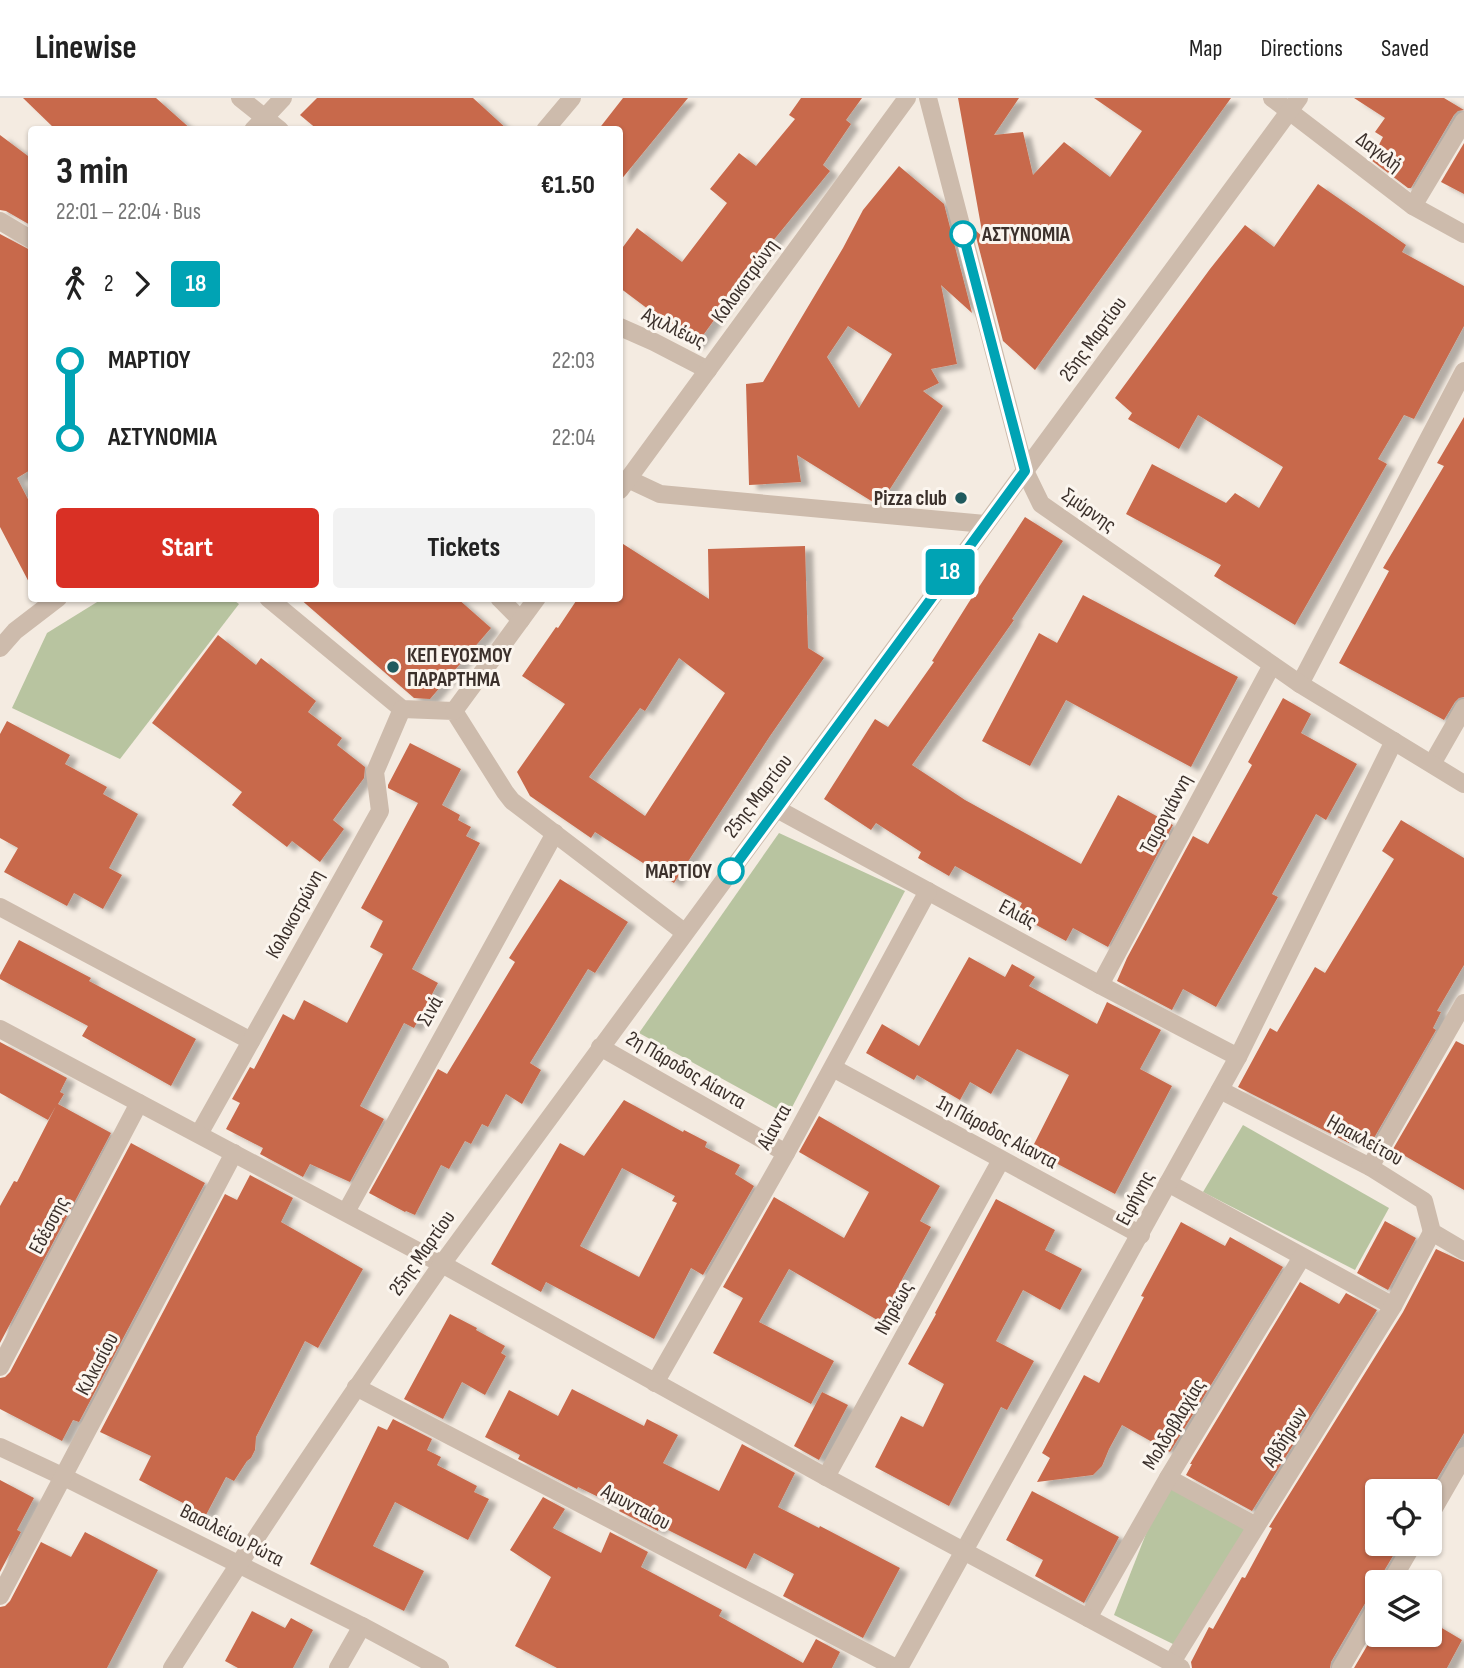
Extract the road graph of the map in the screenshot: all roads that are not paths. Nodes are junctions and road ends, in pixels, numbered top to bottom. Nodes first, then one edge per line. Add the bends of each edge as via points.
1 (240, 98) edge
2 (283, 98) edge
3 (572, 98) edge
4 (907, 98) edge
5 (928, 98) edge
6 (1272, 98) edge
7 (1294, 105) edge
8 (1464, 121) edge
9 (259, 123) edge
10 (548, 126) edge
11 (1413, 206) junction
12 (0, 221) edge
13 (1464, 234) edge
14 (28, 238) edge
15 (623, 328) edge
16 (708, 370) junction
17 (1464, 371) edge
18 (1025, 471) junction
19 (624, 484) edge
20 (985, 524) junction
21 (53, 602) edge
22 (273, 602) edge
23 (503, 602) edge
24 (534, 602) edge
25 (521, 620) junction
26 (0, 648) edge
27 (1272, 665) junction
28 (1300, 684) junction
29 (1464, 708) edge
30 (402, 709) junction
31 (454, 711) junction
32 (1394, 741) junction
33 (1432, 764) junction
34 (1464, 784) edge
35 (777, 809) junction
36 (555, 833) junction
37 (928, 891) junction
38 (0, 907) edge
39 (684, 932) junction
40 (1100, 985) junction
41 (1464, 1003) edge
42 (0, 1029) edge
43 (251, 1041) junction
44 (600, 1047) junction
45 (1238, 1057) junction
46 (832, 1068) junction
47 (1220, 1090) junction
48 (139, 1103) junction
49 (199, 1134) junction
50 (234, 1153) junction
51 (786, 1153) junction
52 (1002, 1160) junction
53 (1370, 1167) junction
54 (1168, 1183) junction
55 (346, 1212) junction
56 (1432, 1232) junction
57 (1141, 1235) junction
58 (1464, 1251) edge
59 (1302, 1257) junction
60 (442, 1264) junction
61 (1393, 1306) junction
62 (0, 1367) edge
63 (654, 1383) junction
64 (356, 1387) junction
65 (0, 1447) edge
66 (1464, 1456) edge
67 (64, 1477) junction
68 (826, 1477) junction
69 (1168, 1478) junction
70 (1442, 1494) edge
71 (1256, 1526) junction
72 (963, 1552) junction
73 (238, 1564) junction
74 (0, 1596) edge
75 (1088, 1618) junction
76 (362, 1626) junction
77 (1365, 1627) edge
78 (1177, 1665) edge
79 (172, 1668) edge
80 (338, 1668) edge
81 (440, 1668) edge
82 (897, 1668) edge
83 (1341, 1668) edge

1 - 9 street
2 - 9 street
3 - 10 street
4 - 16 street, Κολοκοτρώνη
5 - 18 street, Σμύρνης
6 - 7 street, Δαγκλή
7 - 11 street, Δαγκλή
7 - 18 street, 25ης Μαρτίου
8 - 11 street
11 - 13 street, Δαγκλή
12 - 14 street
15 - 16 street, Αχιλλέως
16 - 19 street, Κολοκοτρώνη
17 - 28 street
18 - 20 street, 25ης Μαρτίου
18 - 27 street, Σμύρνης via 1041,504
19 - 20 street via 660,494
20 - 35 street, 25ης Μαρτίου
21 - 26 street
22 - 30 street
23 - 25 street
24 - 25 street
25 - 31 street
27 - 28 street, Σμύρνης
27 - 40 street, Τσιρογιάννη
28 - 32 street, Σμύρνης
29 - 33 street
30 - 31 street
30 - 43 street, Κολοκοτρώνη via 375,772 380,811
31 - 36 street via 512,801
32 - 33 street, Σμύρνης
32 - 45 street, Ειρήνης
33 - 34 street, Σμύρνης
35 - 37 street, Ελιάς
35 - 39 street, 25ης Μαρτίου
36 - 39 street
36 - 55 street, Σινά
37 - 40 street, Ελιάς
37 - 46 street, Αίαντα
38 - 43 street
39 - 44 street, 25ης Μαρτίου
40 - 45 street, Ελιάς
41 - 53 street
42 - 48 street
43 - 49 street, Κολοκοτρώνη
44 - 51 street, 2η Πάροδος Αίαντα
44 - 60 street, 25ης Μαρτίου
45 - 47 street, Ειρήνης
46 - 51 street, Αίαντα
46 - 52 street, 1η Πάροδος Αίαντα
47 - 53 street, Ηρακλείτου
47 - 54 street, Ειρήνης
48 - 49 street
48 - 62 street, Εδέσσης
49 - 50 street
50 - 55 street
50 - 67 street, Κιλκισίου
51 - 63 street, Αίαντα
52 - 57 street, 1η Πάροδος Αίαντα
52 - 68 street, Νηρέως
53 - 56 street, Ηρακλείτου via 1424,1201
54 - 57 street, Ειρήνης
54 - 59 street
55 - 60 street
56 - 58 street
56 - 61 street, Αβδήρων
57 - 72 street, Ειρήνης
59 - 61 street
59 - 69 street, Μολδοβλαχίας
60 - 63 street
60 - 64 street, 25ης Μαρτίου
61 - 71 street, Αβδήρων
63 - 68 street
64 - 73 street, 25ης Μαρτίου
64 - 82 street, Αμυνταίου
65 - 67 street, Βασιλείου Ρώτα
66 - 70 street
67 - 73 street, Βασιλείου Ρώτα
67 - 74 street, Κιλκισίου
68 - 72 street
69 - 71 street
69 - 75 street, Μολδοβλαχίας
71 - 78 street, Αβδήρων
72 - 75 street
72 - 82 street, Ειρήνης
73 - 76 street, Βασιλείου Ρώτα
73 - 79 street, 25ης Μαρτίου
75 - 78 street
76 - 80 street
76 - 81 street, Βασιλείου Ρώτα
77 - 83 street

